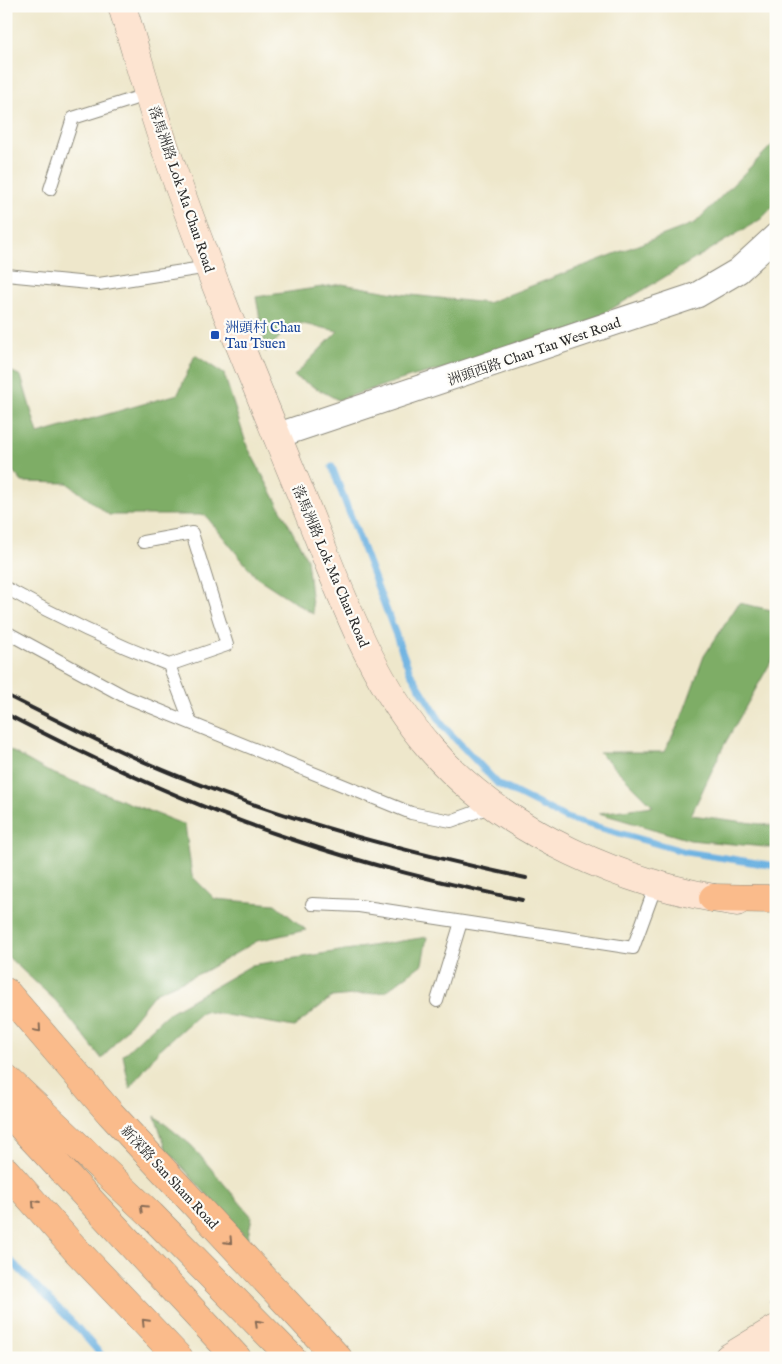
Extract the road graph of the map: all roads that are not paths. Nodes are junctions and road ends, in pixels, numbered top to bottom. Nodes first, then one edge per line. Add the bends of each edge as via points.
1 (122, 6) edge
2 (148, 94) junction
3 (50, 189) dead end
4 (776, 236) edge
5 (209, 267) junction
6 (6, 275) edge
7 (276, 436) junction
8 (143, 542) dead end
9 (6, 588) edge
10 (6, 632) edge
11 (169, 665) junction
12 (191, 723) junction
13 (495, 806) junction
14 (656, 885) junction
15 (713, 898) junction
16 (776, 898) edge
17 (312, 904) dead end
18 (776, 906) edge
19 (461, 922) junction
20 (6, 992) edge
21 (437, 1001) dead end
22 (6, 1078) edge
23 (6, 1110) edge
24 (6, 1171) edge
25 (149, 1264) junction
26 (776, 1329) edge
27 (776, 1354) edge
28 (179, 1358) edge
29 (237, 1358) edge
30 (292, 1358) edge
31 (338, 1358) edge
32 (728, 1358) edge
33 (768, 1358) edge

1 - 2 street, 落馬洲路 Lok Ma Chau Road
2 - 3 lane via 73,118
2 - 5 street, 落馬洲路 Lok Ma Chau Road
4 - 7 street, 洲頭西路 Chau Tau West Road via 738,272 697,295
5 - 6 lane via 99,284
5 - 7 street, 落馬洲路 Lok Ma Chau Road
7 - 13 street, 落馬洲路 Lok Ma Chau Road via 364,646 386,689 432,751
8 - 11 lane via 192,533 227,645
9 - 11 lane via 112,643
10 - 12 lane via 124,696
11 - 12 lane
12 - 13 lane via 411,813 451,821
13 - 14 street, 落馬洲路 Lok Ma Chau Road via 586,858
14 - 15 street, 落馬洲路 Lok Ma Chau Road
14 - 19 lane via 633,948
15 - 16 main road
15 - 18 street, 落馬洲路 Lok Ma Chau Road
17 - 19 lane via 358,906
19 - 21 lane
20 -> 31 main road, 新深路 San Sham Road via 110,1113
22 - 25 main road
30 -> 22 main road via 151,1216
23 - 25 main road
28 -> 24 main road
25 - 29 main road
26 - 32 street
27 - 33 street

